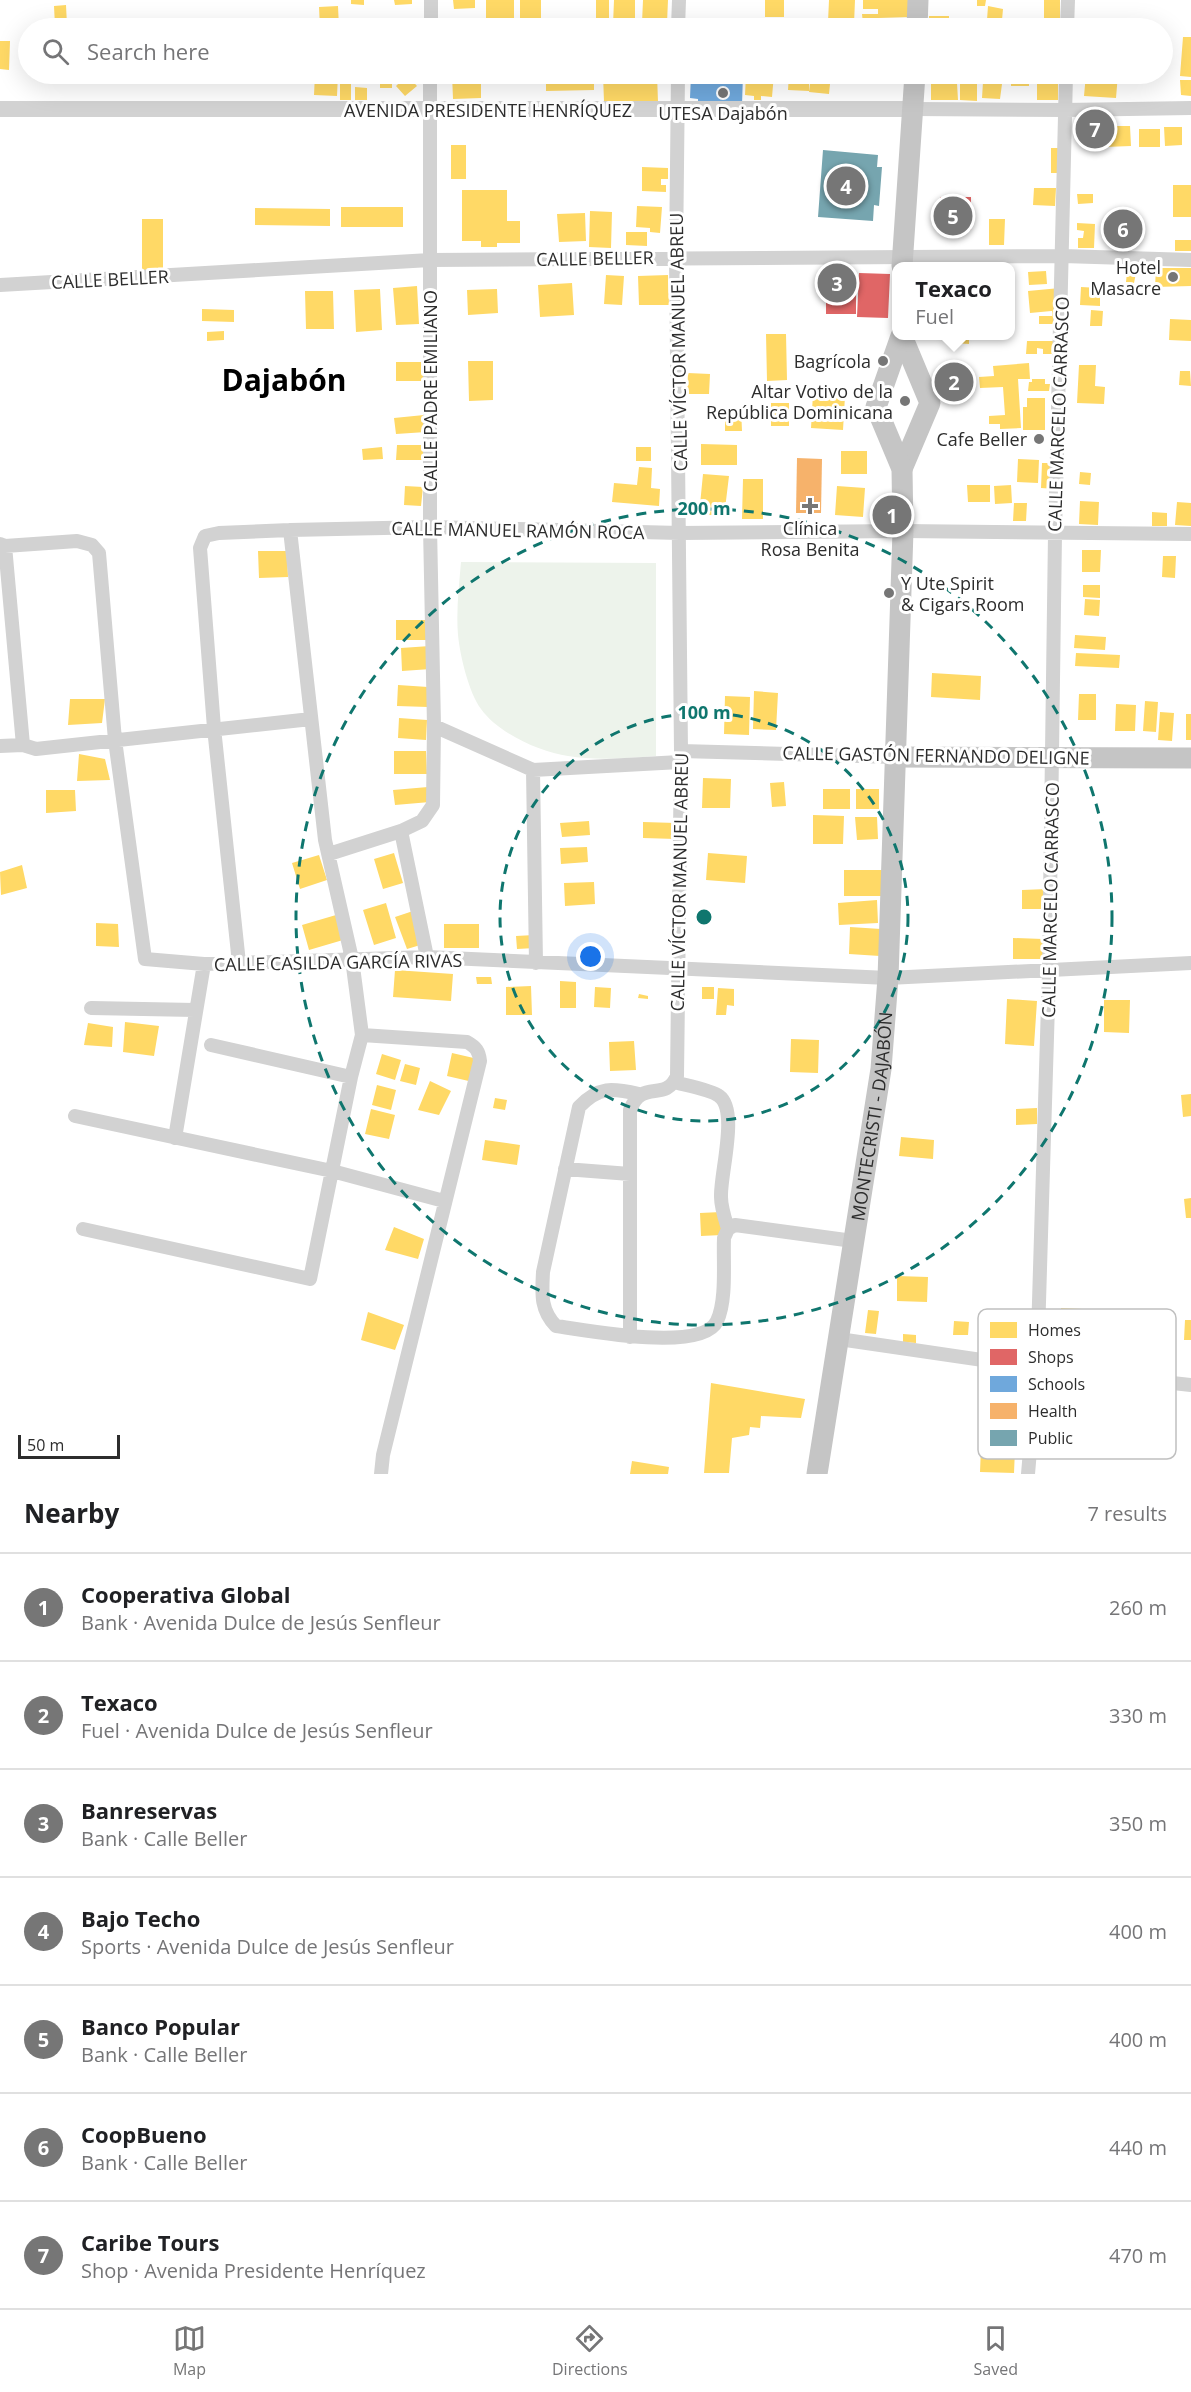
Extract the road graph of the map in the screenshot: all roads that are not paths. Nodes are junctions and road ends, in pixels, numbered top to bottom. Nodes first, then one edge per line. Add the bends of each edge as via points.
1 (431, 0) edge
2 (679, 0) edge
3 (918, 0) edge
4 (1068, 0) edge
5 (431, 18) edge
6 (678, 18) edge
7 (917, 18) edge
8 (1067, 18) edge
9 (430, 84) edge
10 (678, 84) edge
11 (914, 84) edge
12 (1066, 84) edge
13 (1191, 108) edge
14 (0, 109) edge
15 (678, 109) junction
16 (913, 109) junction
17 (429, 110) junction
18 (1065, 110) junction
19 (1063, 256) junction
20 (675, 258) junction
21 (430, 260) junction
22 (1191, 260) edge
23 (902, 261) edge
24 (0, 285) edge
25 (901, 340) edge
26 (904, 340) edge
27 (902, 469) junction
28 (430, 527) junction
29 (290, 530) junction
30 (903, 531) junction
31 (680, 532) junction
32 (1055, 534) junction
33 (1191, 534) edge
34 (2, 545) edge
35 (311, 719) junction
36 (434, 726) junction
37 (214, 728) junction
38 (115, 740) junction
39 (23, 745) junction
40 (0, 746) edge
41 (681, 757) junction
42 (894, 757) junction
43 (1053, 757) junction
44 (1191, 758) edge
45 (533, 770) junction
46 (401, 831) junction
47 (329, 854) junction
48 (427, 957) junction
49 (352, 959) junction
50 (238, 963) junction
51 (536, 963) junction
52 (1191, 963) edge
53 (204, 964) junction
54 (678, 968) junction
55 (1049, 971) junction
56 (888, 978) junction
57 (91, 1008) dead end
58 (195, 1010) junction
59 (362, 1035) junction
60 (211, 1045) dead end
61 (351, 1077) junction
62 (674, 1082) junction
63 (639, 1094) junction
64 (75, 1116) dead end
65 (175, 1138) junction
66 (565, 1169) junction
67 (332, 1171) junction
68 (630, 1174) junction
69 (444, 1202) junction
70 (83, 1229) dead end
71 (728, 1229) junction
72 (853, 1241) junction
73 (1039, 1309) edge
74 (630, 1337) junction
75 (838, 1339) junction
76 (978, 1359) edge
77 (1176, 1382) edge
78 (1191, 1384) edge
79 (1029, 1459) edge
80 (381, 1474) edge
81 (817, 1474) edge
82 (1028, 1474) edge

1 - 5 street
2 - 6 street
3 - 7 main road
4 - 8 street
9 - 17 street, CALLE PADRE EMILIANO
10 - 15 street, CALLE VÍCTOR MANUEL ABREU
11 - 16 main road
12 - 18 street, CALLE MARCELO CARRASCO
13 - 18 street, AVENIDA PRESIDENTE HENRÍQUEZ
14 - 17 street, AVENIDA PRESIDENTE HENRÍQUEZ
15 - 16 street, AVENIDA PRESIDENTE HENRÍQUEZ
15 - 17 street, AVENIDA PRESIDENTE HENRÍQUEZ
15 - 20 street, CALLE VÍCTOR MANUEL ABREU
16 - 18 street, AVENIDA PRESIDENTE HENRÍQUEZ
16 - 23 main road
17 - 21 street, CALLE PADRE EMILIANO
18 - 19 street, CALLE MARCELO CARRASCO
19 - 22 street, CALLE BELLER
19 - 23 street, CALLE BELLER
19 - 32 street, CALLE MARCELO CARRASCO
20 - 21 street, CALLE BELLER
20 - 23 street, CALLE BELLER
20 - 31 street, CALLE VÍCTOR MANUEL ABREU
21 - 24 street, CALLE BELLER
21 - 28 street, CALLE PADRE EMILIANO
25 - 27 main road via 876,407
26 - 27 main road via 930,403
27 - 30 main road, MONTECRISTI - DAJABÓN
28 - 29 street, CALLE MANUEL RAMÓN ROCA
28 - 31 street, CALLE MANUEL RAMÓN ROCA
28 - 36 street, CALLE PADRE EMILIANO
29 - 35 street
29 - 37 street, CALLE MANUEL RAMÓN ROCA via 219,533 205,536 200,548
30 - 31 street, CALLE MANUEL RAMÓN ROCA
30 - 32 street, CALLE MANUEL RAMÓN ROCA
30 - 42 main road, MONTECRISTI - DAJABÓN
31 - 41 street, CALLE VÍCTOR MANUEL ABREU
32 - 33 street, CALLE MANUEL RAMÓN ROCA
32 - 43 street, CALLE MARCELO CARRASCO
34 - 38 street via 77,542 92,544 99,554
34 - 39 street
35 - 37 street
35 - 47 street
36 - 45 street
36 - 46 street, CALLE PADRE EMILIANO via 433,806 422,821
37 - 38 street
37 - 50 street
38 - 39 street via 36,749
38 - 53 street, CALLE CASILDA GARCÍA RIVAS via 145,958
39 - 40 street
41 - 42 street, CALLE GASTÓN FERNANDO DELIGNE
41 - 45 street, CALLE GASTÓN FERNANDO DELIGNE
41 - 54 street, CALLE VÍCTOR MANUEL ABREU
42 - 43 main road, CALLE GASTÓN FERNANDO DELIGNE
42 - 56 main road, MONTECRISTI - DAJABÓN
43 - 44 main road, CALLE GASTÓN FERNANDO DELIGNE
43 - 55 street, CALLE MARCELO CARRASCO
45 - 51 street
46 - 47 street
46 - 48 street
47 - 49 street
48 - 49 street, CALLE CASILDA GARCÍA RIVAS
48 - 51 street, CALLE CASILDA GARCÍA RIVAS
49 - 50 street, CALLE CASILDA GARCÍA RIVAS
49 - 59 street
50 - 53 street, CALLE CASILDA GARCÍA RIVAS
51 - 54 street, CALLE CASILDA GARCÍA RIVAS
52 - 55 street, CALLE CASILDA GARCÍA RIVAS
53 - 58 street
54 - 56 street, CALLE CASILDA GARCÍA RIVAS
54 - 62 street, CALLE VÍCTOR MANUEL ABREU
55 - 56 street, CALLE CASILDA GARCÍA RIVAS
55 - 73 street, CALLE MARCELO CARRASCO
56 - 72 main road, MONTECRISTI - DAJABÓN via 881,1069
57 - 58 street
58 - 65 street
59 - 61 street
59 - 69 street via 467,1042 477,1048 480,1061
60 - 61 street
61 - 67 street
62 - 63 street via 665,1089
62 - 71 street via 717,1094 725,1101 726,1158 721,1197
63 - 66 street via 617,1089 590,1095 579,1107
63 - 68 street via 630,1110
64 - 65 street
65 - 67 street
66 - 68 street
66 - 74 street via 543,1272 542,1299 548,1317 556,1326
67 - 69 street
67 - 70 street via 310,1279
68 - 74 street
69 - 80 street
71 - 72 street via 742,1224
71 - 74 street via 724,1238 722,1310 716,1324 703,1334
72 - 75 main road, MONTECRISTI - DAJABÓN
75 - 76 street
75 - 81 main road, MONTECRISTI - DAJABÓN
77 - 78 street
79 - 82 street, CALLE MARCELO CARRASCO

